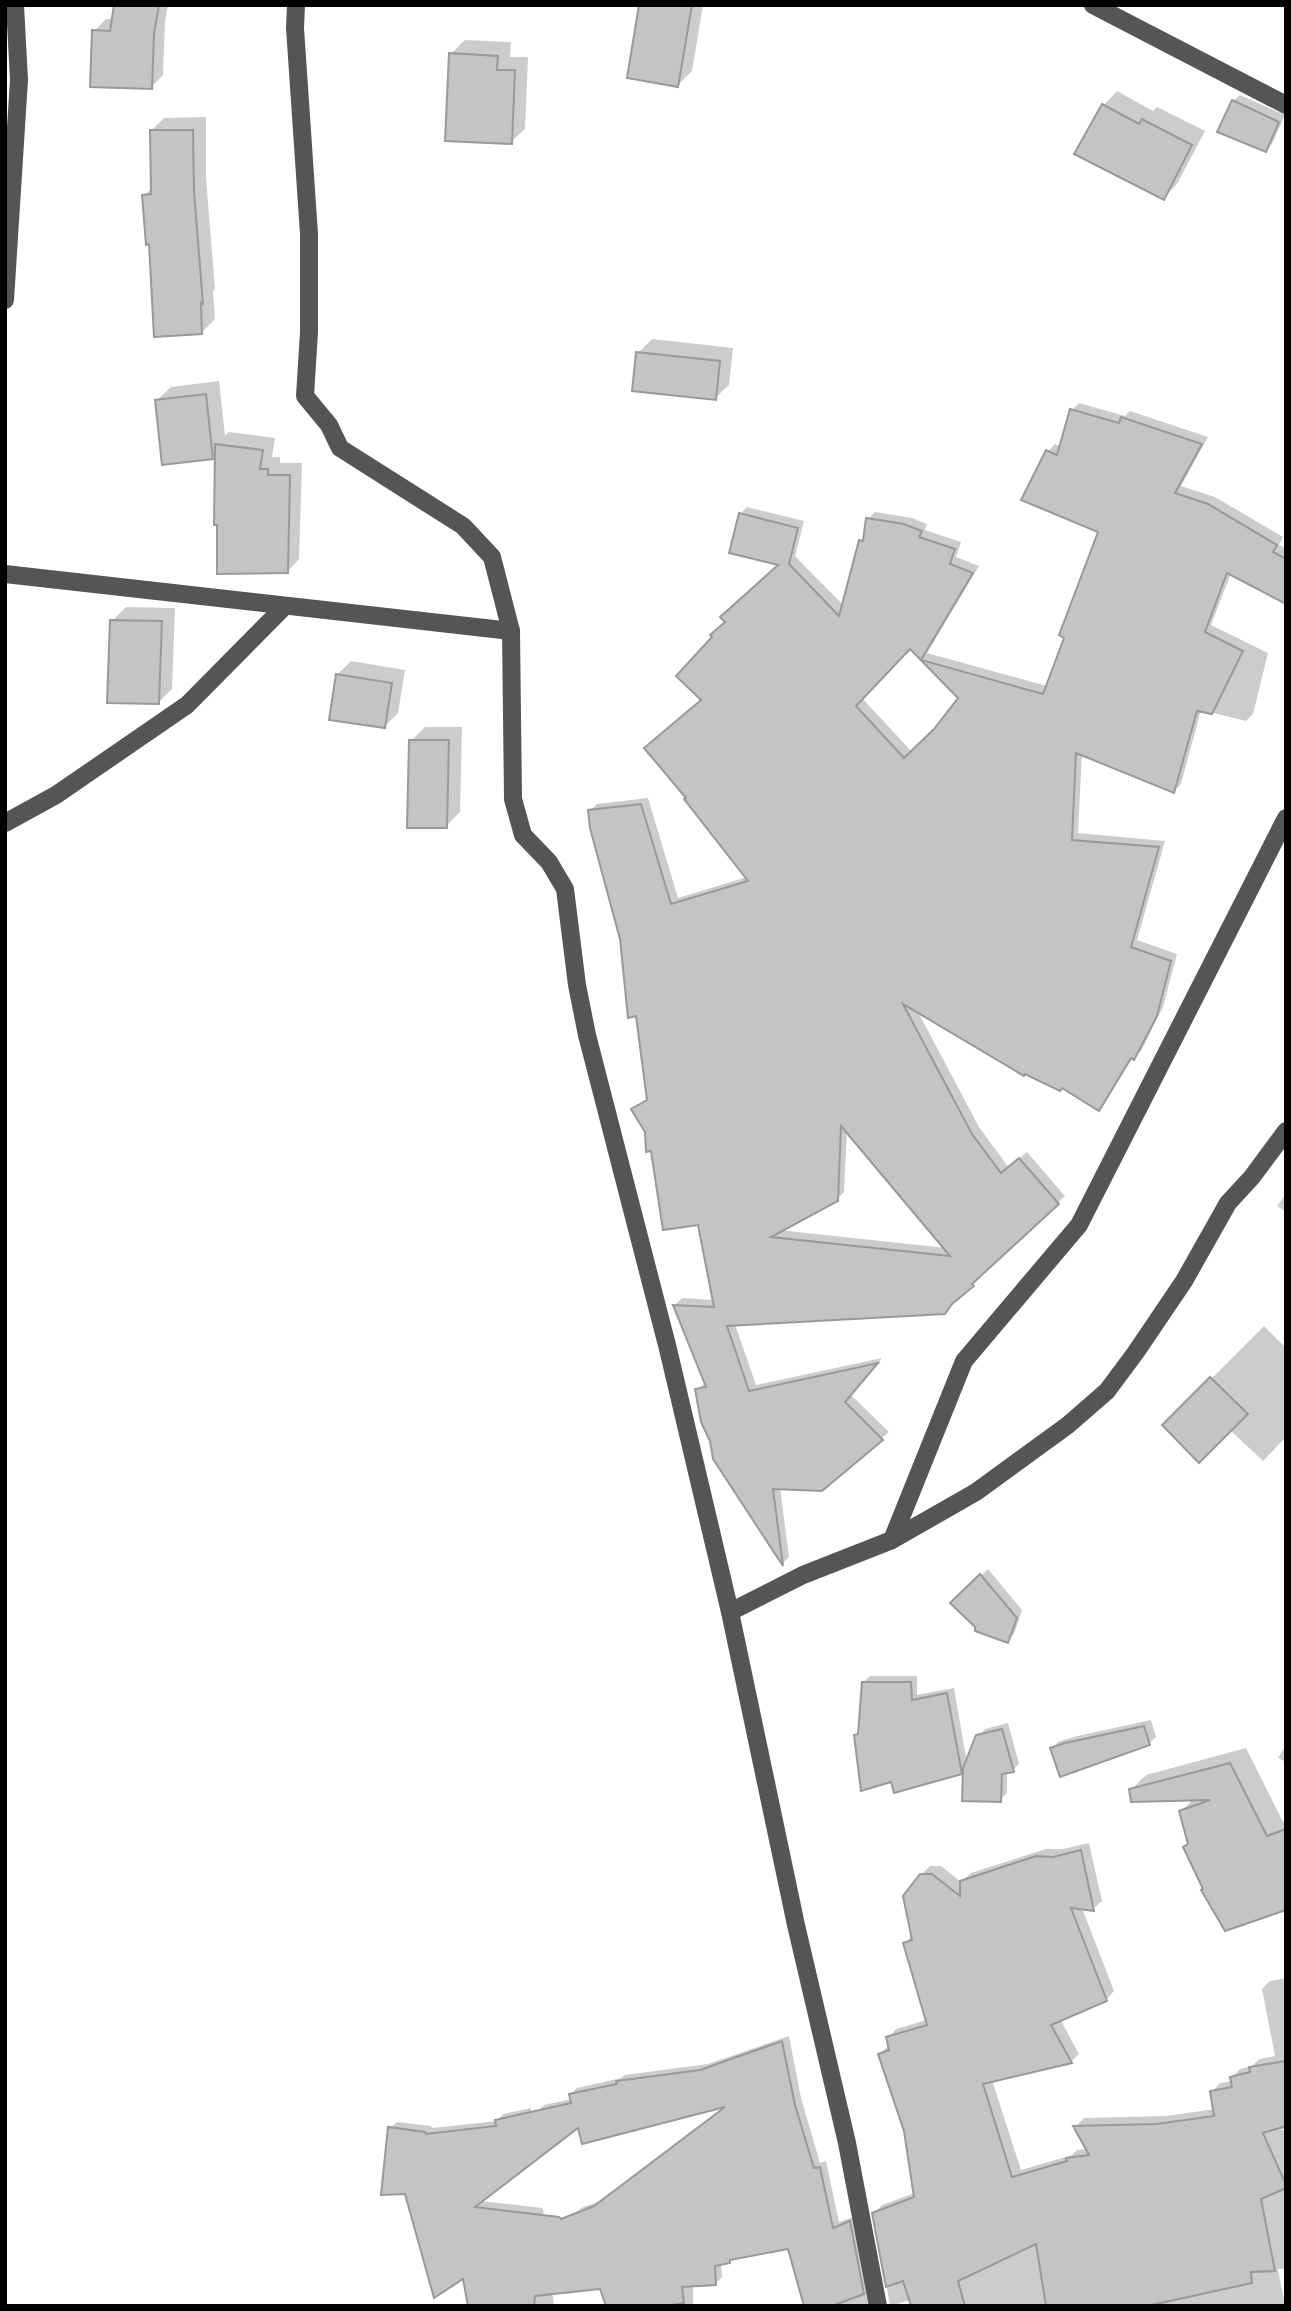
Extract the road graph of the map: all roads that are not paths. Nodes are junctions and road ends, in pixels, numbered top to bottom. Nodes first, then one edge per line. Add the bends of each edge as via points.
1 (15, 5) edge
2 (296, 5) edge
3 (1093, 5) edge
4 (1286, 106) edge
5 (5, 300) edge
6 (5, 574) edge
7 (285, 606) junction
8 (511, 631) junction
9 (1286, 818) edge
10 (5, 823) edge
11 (1286, 1131) edge
12 (891, 1540) junction
13 (730, 1612) junction
14 (878, 2306) edge

1 - 5 street via 19,80
2 - 8 street via 309,234 305,396 329,425 340,448 463,526 492,557
3 - 4 street
6 - 7 street
7 - 8 street
7 - 10 street via 187,705 56,795
8 - 13 street via 513,799 523,835 549,862 565,889 587,1035
9 - 12 street via 1079,1225 964,1361
11 - 12 street via 1228,1203 1184,1281 1107,1391 976,1492
12 - 13 street via 803,1575
13 - 14 street via 847,2143

